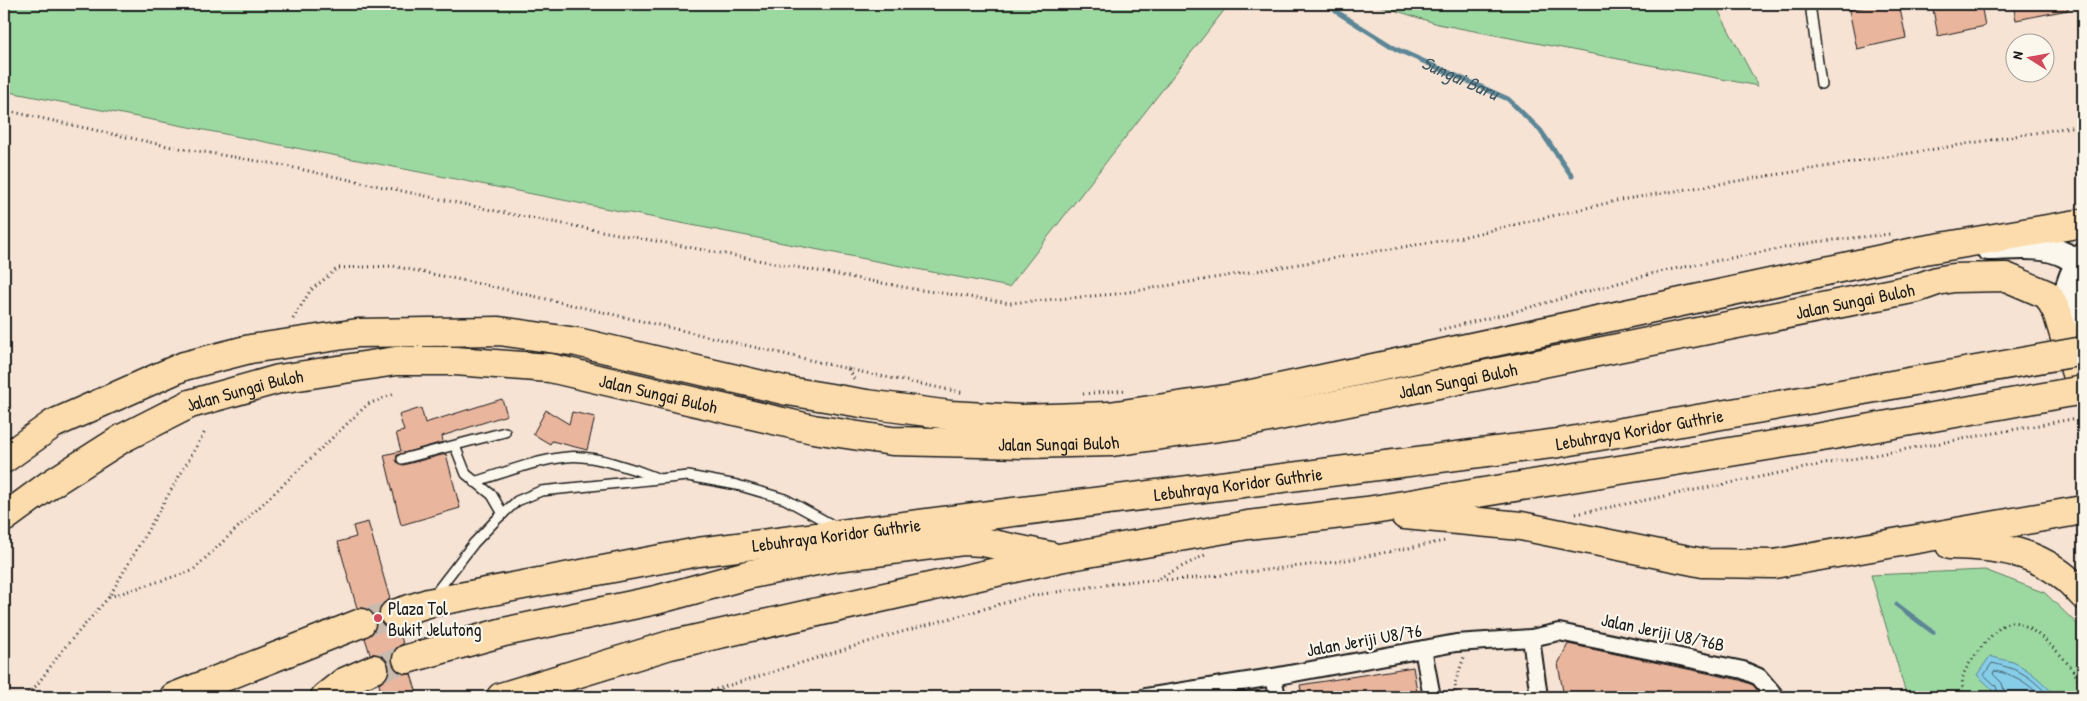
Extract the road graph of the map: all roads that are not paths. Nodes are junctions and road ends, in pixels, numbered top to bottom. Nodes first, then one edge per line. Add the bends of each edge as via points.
1 (1810, 4) edge
2 (1820, 84) dead end
3 (2083, 222) edge
4 (1924, 250) junction
5 (2081, 263) edge
6 (2083, 351) edge
7 (2082, 391) edge
8 (505, 432) dead end
9 (454, 446) junction
10 (4, 459) edge
11 (402, 459) dead end
12 (659, 479) junction
13 (474, 482) junction
14 (2083, 510) edge
15 (1367, 511) junction
16 (503, 514) junction
17 (4, 518) edge
18 (850, 534) junction
19 (1897, 544) junction
20 (1058, 558) junction
21 (2083, 595) edge
22 (428, 603) junction
23 (394, 614) tunnel mouth
24 (361, 623) tunnel mouth
25 (1531, 638) junction
26 (1423, 649) junction
27 (407, 660) tunnel mouth
28 (374, 670) tunnel mouth
29 (1273, 677) junction
30 (174, 697) edge
31 (325, 697) edge
32 (501, 697) edge
33 (1146, 697) edge
34 (1277, 697) edge
35 (1432, 697) edge
36 (1539, 697) edge
37 (1776, 697) edge

1 - 2 lane
3 - 4 highway, Jalan Sungai Buloh
4 - 5 main road via 2037,248 2051,250
4 - 10 highway, Jalan Sungai Buloh via 1233,398 1109,416 1021,419 950,415 867,404 788,391 577,342 499,331 358,333 250,349 184,366 53,424
5 - 7 main road via 2072,272 2066,297
6 - 18 highway, Lebuhraya Koridor Guthrie, bridge via 1559,443
7 - 15 highway, Lebuhraya Koridor Guthrie, bridge
7 - 17 highway, Jalan Sungai Buloh via 2057,312 2048,295 2006,277 1976,276 1937,281 1917,288 1234,425 1112,442 1025,444 892,440 813,429 550,368 455,361 396,361 279,379 190,404 123,438
8 - 9 lane
9 - 11 lane
9 - 13 lane via 462,468
12 - 13 lane via 630,468 568,457
12 - 16 lane via 541,491 517,501
12 - 18 lane via 688,476 737,485 784,499
13 - 16 lane via 492,495
14 - 19 highway
15 - 19 highway via 1521,526 1702,563 1774,564
15 - 20 highway, Lebuhraya Koridor Guthrie via 1248,525
16 - 22 lane via 474,543
18 - 22 highway, Lebuhraya Koridor Guthrie via 698,552
19 - 21 highway via 1974,546 2015,551 2040,560 2062,574
20 - 27 highway via 983,542 963,541 836,557 504,632
20 - 32 highway, Lebuhraya Koridor Guthrie via 670,645
22 - 23 highway, Lebuhraya Koridor Guthrie
24 - 30 highway
25 - 26 street, Jalan Jeriji U8/76 via 1471,641
25 - 36 street
25 - 37 street, Jalan Jeriji U8/76B via 1565,632 1743,670 1764,681
26 - 29 street, Jalan Jeriji U8/76
26 - 35 street
28 - 31 highway via 344,682
29 - 33 street, Jalan Jeriji U8/76
29 - 34 street

